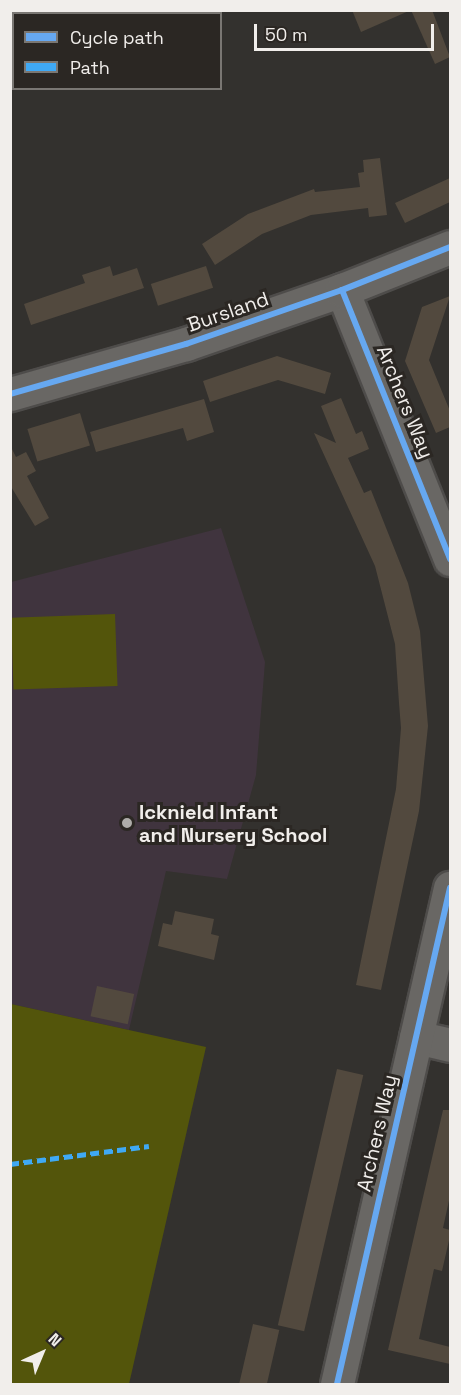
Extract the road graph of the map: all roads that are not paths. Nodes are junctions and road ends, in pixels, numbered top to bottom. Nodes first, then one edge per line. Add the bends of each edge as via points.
1 (450, 247) edge
2 (342, 290) junction
3 (10, 394) edge
4 (450, 559) edge
5 (450, 888) edge
6 (416, 1037) junction
7 (450, 1045) edge
8 (339, 1384) edge

1 - 2 street, Bursland
2 - 3 street, Bursland via 186,344
2 - 4 street, Archers Way
5 - 6 street, Archers Way
6 - 7 street
6 - 8 street, Archers Way

